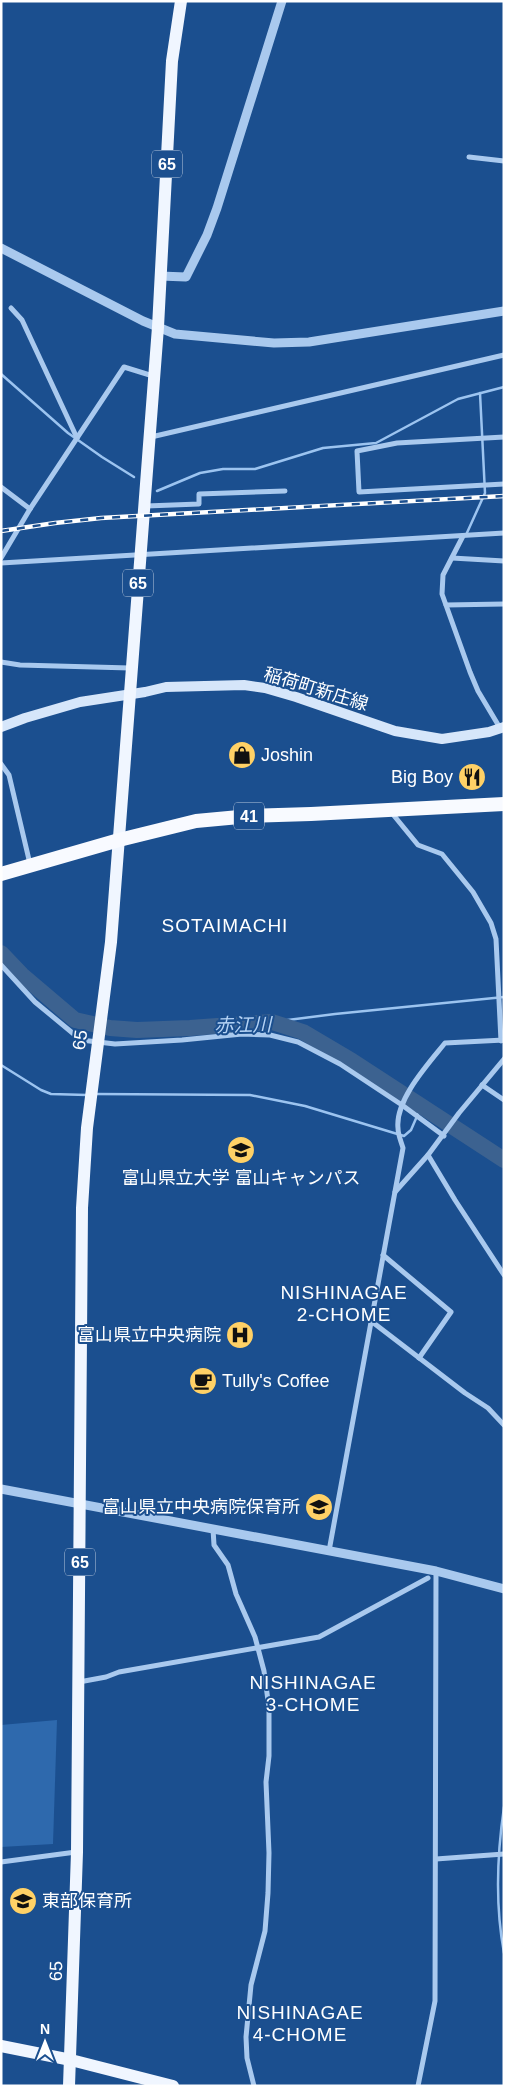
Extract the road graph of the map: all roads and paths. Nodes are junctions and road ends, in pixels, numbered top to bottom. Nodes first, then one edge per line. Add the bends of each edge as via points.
1 (181, 1) edge
2 (282, 1) edge
3 (469, 157) dead end
4 (504, 161) edge
5 (1, 248) edge
6 (160, 276) junction
7 (11, 308) dead end
8 (504, 311) edge
9 (158, 327) junction
10 (504, 355) edge
11 (154, 377) junction
12 (504, 437) edge
13 (77, 438) junction
14 (148, 438) junction
15 (504, 484) edge
16 (1, 488) edge
17 (285, 491) dead end
18 (143, 506) junction
19 (30, 509) junction
20 (504, 534) edge
21 (463, 536) junction
22 (140, 555) junction
23 (1, 558) edge
24 (452, 558) junction
25 (1, 562) edge
26 (504, 562) edge
27 (504, 604) edge
28 (446, 605) junction
29 (1, 662) edge
30 (131, 668) junction
31 (129, 695) junction
32 (1, 727) edge
33 (502, 727) edge
34 (1, 764) edge
35 (504, 804) edge
36 (390, 810) junction
37 (120, 840) junction
38 (30, 866) junction
39 (1, 874) edge
40 (1, 965) edge
41 (502, 1040) edge
42 (98, 1041) junction
43 (504, 1059) edge
44 (482, 1085) junction
45 (504, 1100) edge
46 (402, 1105) junction
47 (444, 1136) junction
48 (428, 1155) junction
49 (395, 1193) junction
50 (383, 1255) junction
51 (504, 1275) edge
52 (371, 1321) junction
53 (419, 1358) junction
54 (504, 1425) edge
55 (1, 1489) edge
56 (80, 1505) junction
57 (213, 1529) junction
58 (329, 1551) junction
59 (432, 1575) junction
60 (504, 1589) edge
61 (258, 1649) junction
62 (79, 1682) junction
63 (77, 1852) junction
64 (504, 1854) edge
65 (436, 1859) junction
66 (1, 1862) edge
67 (1, 2046) edge
68 (71, 2060) junction
69 (69, 2086) edge
70 (173, 2086) edge
71 (254, 2086) edge
72 (418, 2086) edge

1 - 6 main road, 65 / 65 via 172,61
2 - 6 street via 207,235 186,277
3 - 4 street
5 - 9 street
6 - 9 main road, 65 / 65
7 - 13 street via 22,320
8 - 9 street via 309,342 274,343 176,334
9 - 11 main road, 65 / 65
10 - 14 street
11 - 13 street via 124,368
11 - 14 main road, 65 / 65
12 - 15 street via 397,443 357,451 359,492
13 - 19 street
14 - 18 main road, 65 / 65
16 - 19 street
17 - 18 street via 199,494 199,504
18 - 22 main road, 65 / 65
19 - 23 street
20 - 21 street
21 - 22 street
21 - 24 street
22 - 25 street
22 - 30 main road, 65 / 65
24 - 26 street
24 - 28 street via 443,575 442,594
27 - 28 street
28 - 33 street via 478,691
29 - 30 street
30 - 31 main road, 65 / 65
31 - 32 main road, 稲荷町新庄線 via 80,702
31 - 33 main road, 稲荷町新庄線 via 166,687 244,685 264,688 395,731 442,739
31 - 37 main road, 65 / 65
34 - 38 street via 9,774
35 - 36 highway, 41
36 - 37 highway, 41 via 205,820
36 - 41 street via 418,845 442,854 473,892 492,923 496,939
37 - 38 highway, 41
37 - 42 main road, 65 / 65
38 - 39 highway, 41
40 - 42 street via 35,1002 81,1040
41 - 46 street via 445,1043 417,1078
42 - 46 street via 115,1044 242,1034 270,1035 298,1042 324,1054
42 - 56 main road, 65 / 65 via 87,1128 82,1208
43 - 44 street
44 - 45 street
44 - 47 street
46 - 47 street
46 - 49 street via 398,1128 403,1148
47 - 48 street
48 - 49 street
48 - 51 street
49 - 50 street
50 - 52 street
50 - 53 street via 451,1312
52 - 53 street
52 - 58 street
53 - 54 street via 488,1408
55 - 56 street
56 - 57 street
56 - 62 main road, 65 / 65
57 - 58 street
57 - 61 street via 214,1545 228,1565
58 - 59 street
59 - 60 street
59 - 61 street via 319,1637
59 - 65 street
61 - 62 street via 119,1672
61 - 71 street via 269,1708 266,1782 269,1853 265,1931 251,1985 246,2037
62 - 63 main road, 65 / 65
63 - 66 street
63 - 68 main road, 65 / 65
64 - 65 street
65 - 72 street via 435,2001
67 - 68 main road
68 - 69 main road, 65 / 65
68 - 70 main road

